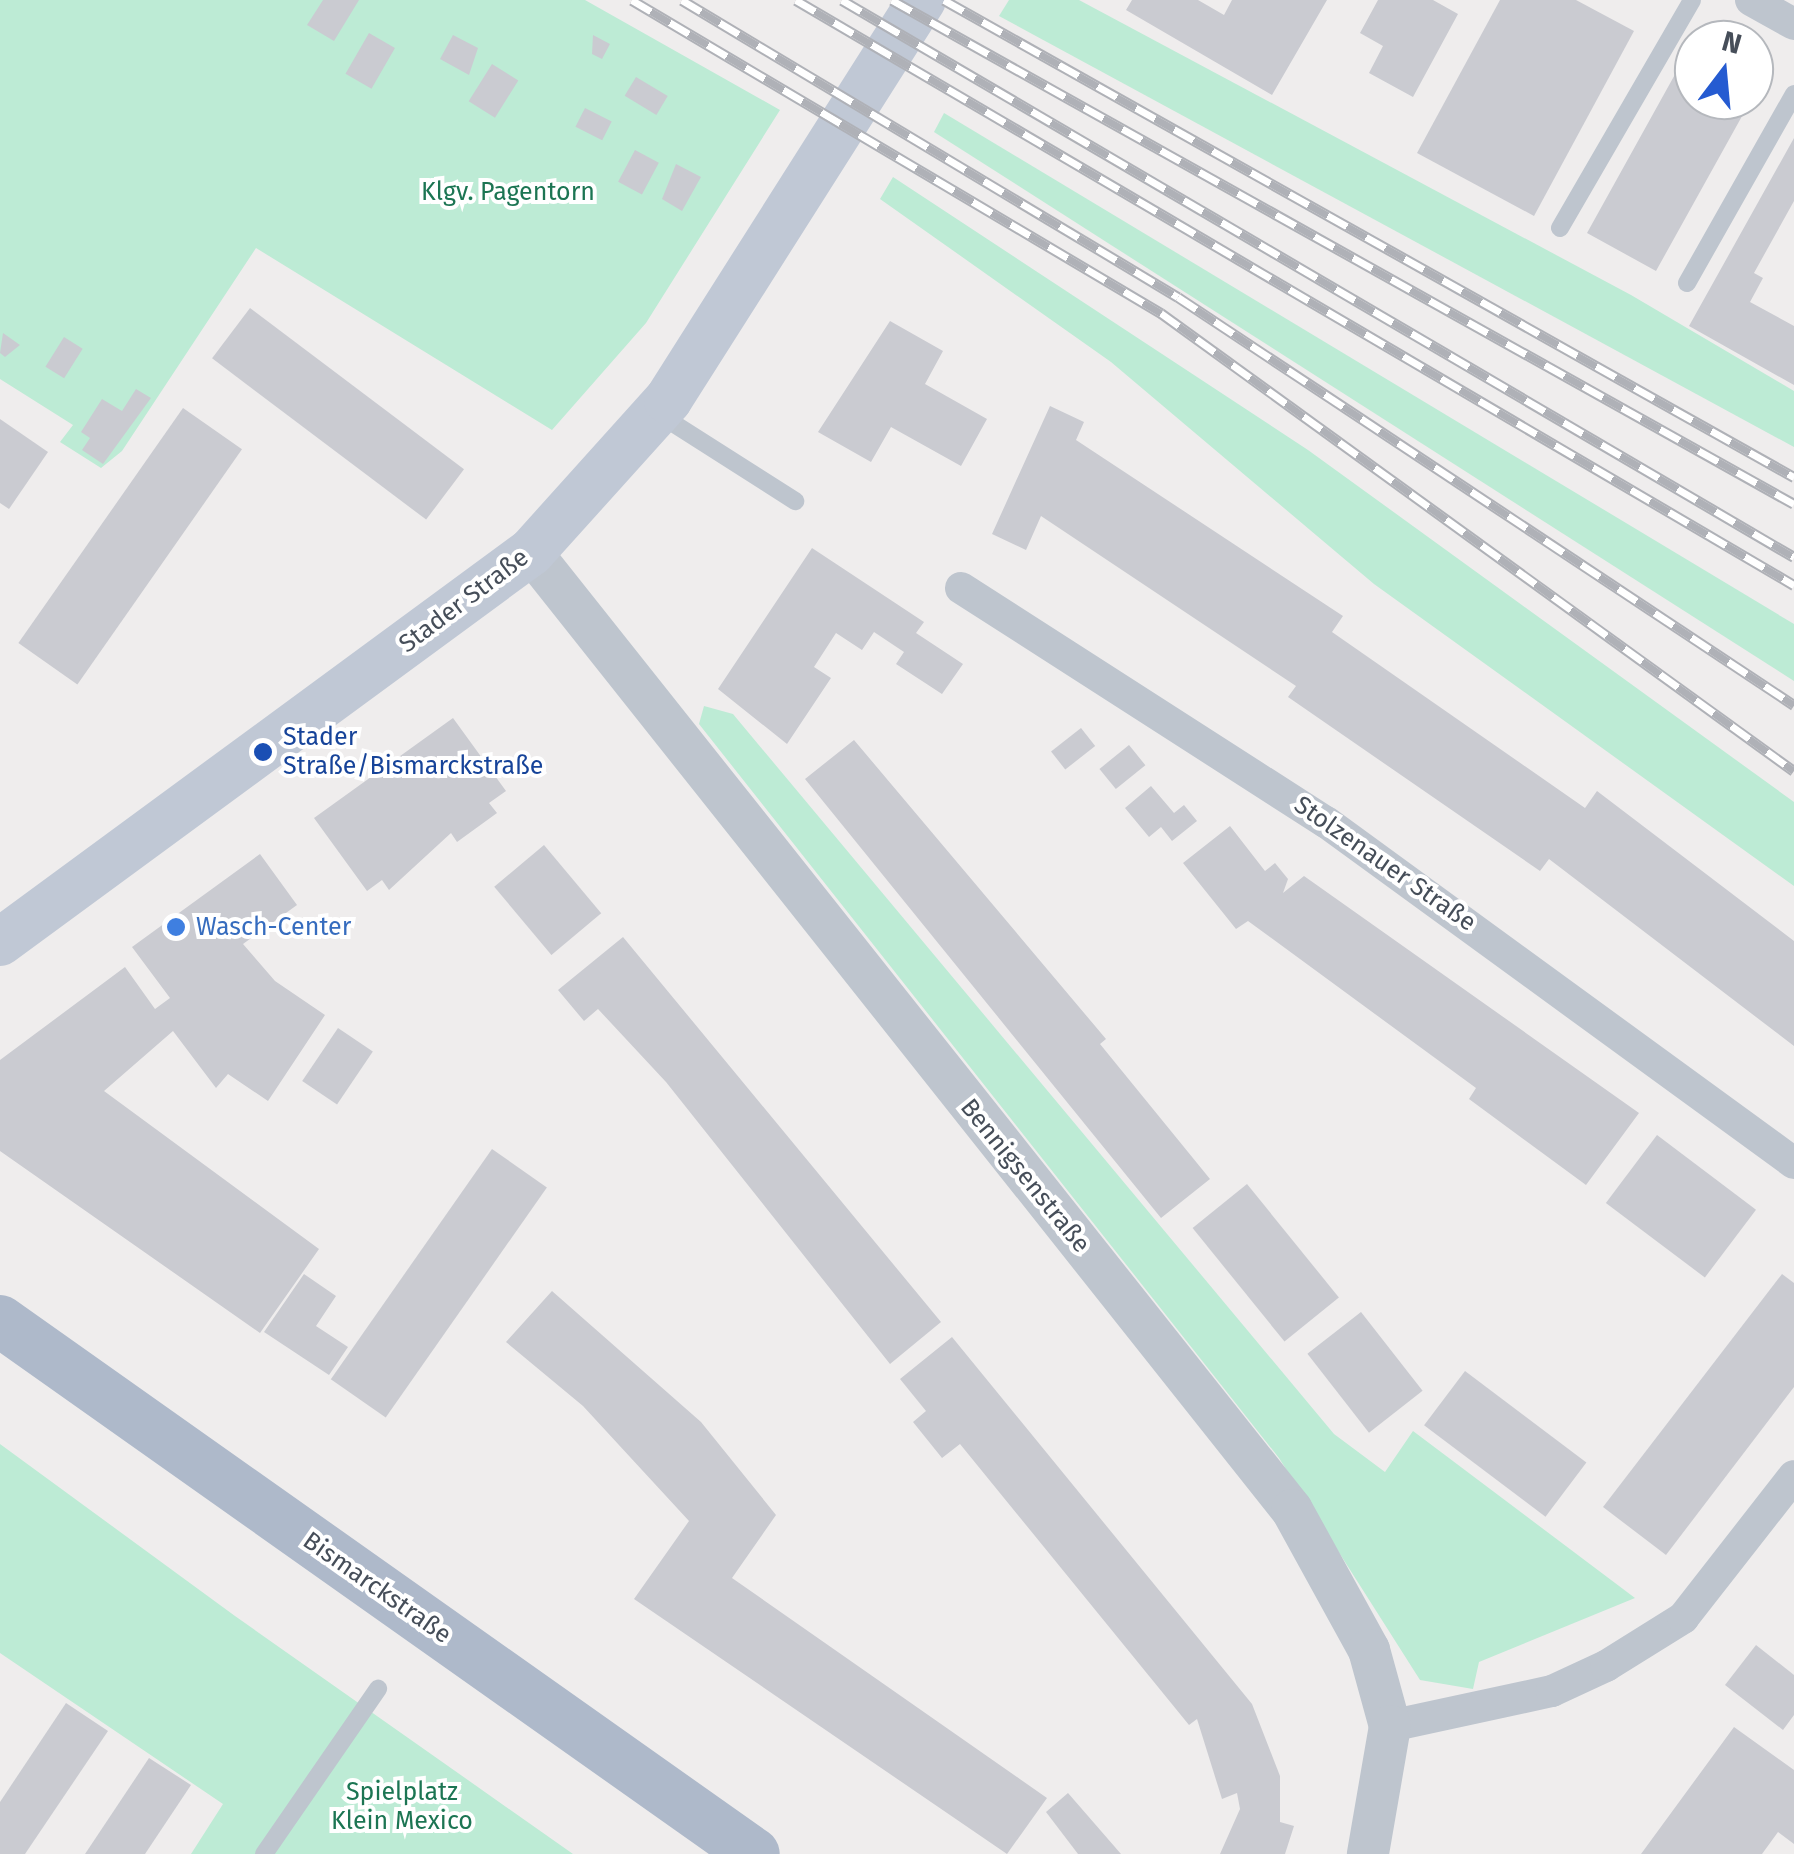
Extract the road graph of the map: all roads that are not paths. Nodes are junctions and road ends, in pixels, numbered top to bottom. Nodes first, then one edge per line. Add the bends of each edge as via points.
1 (922, 0) edge
2 (1692, 0) edge
3 (1751, 0) edge
4 (1794, 24) edge
5 (1794, 94) edge
6 (1560, 228) dead end
7 (1687, 283) dead end
8 (658, 413) junction
9 (795, 501) dead end
10 (532, 552) junction
11 (961, 588) dead end
12 (0, 942) edge
13 (1794, 1163) edge
14 (0, 1322) edge
15 (1794, 1476) edge
16 (378, 1689) dead end
17 (1390, 1726) junction
18 (264, 1854) edge
19 (754, 1854) edge
20 (1368, 1854) edge

1 - 8 main road, Stader Straße via 826,160
2 - 6 lane
3 - 4 street
5 - 7 lane
8 - 9 lane
8 - 10 main road, Stader Straße
10 - 12 main road, Stader Straße
10 - 17 street, Bennigsenstraße via 1292,1510 1369,1650
11 - 13 street, Stolzenauer Straße via 1326,822
14 - 19 main road, Bismarckstraße
15 - 17 street via 1682,1618 1606,1666 1552,1690
16 - 18 lane
17 - 20 street, Bennigsenstraße

